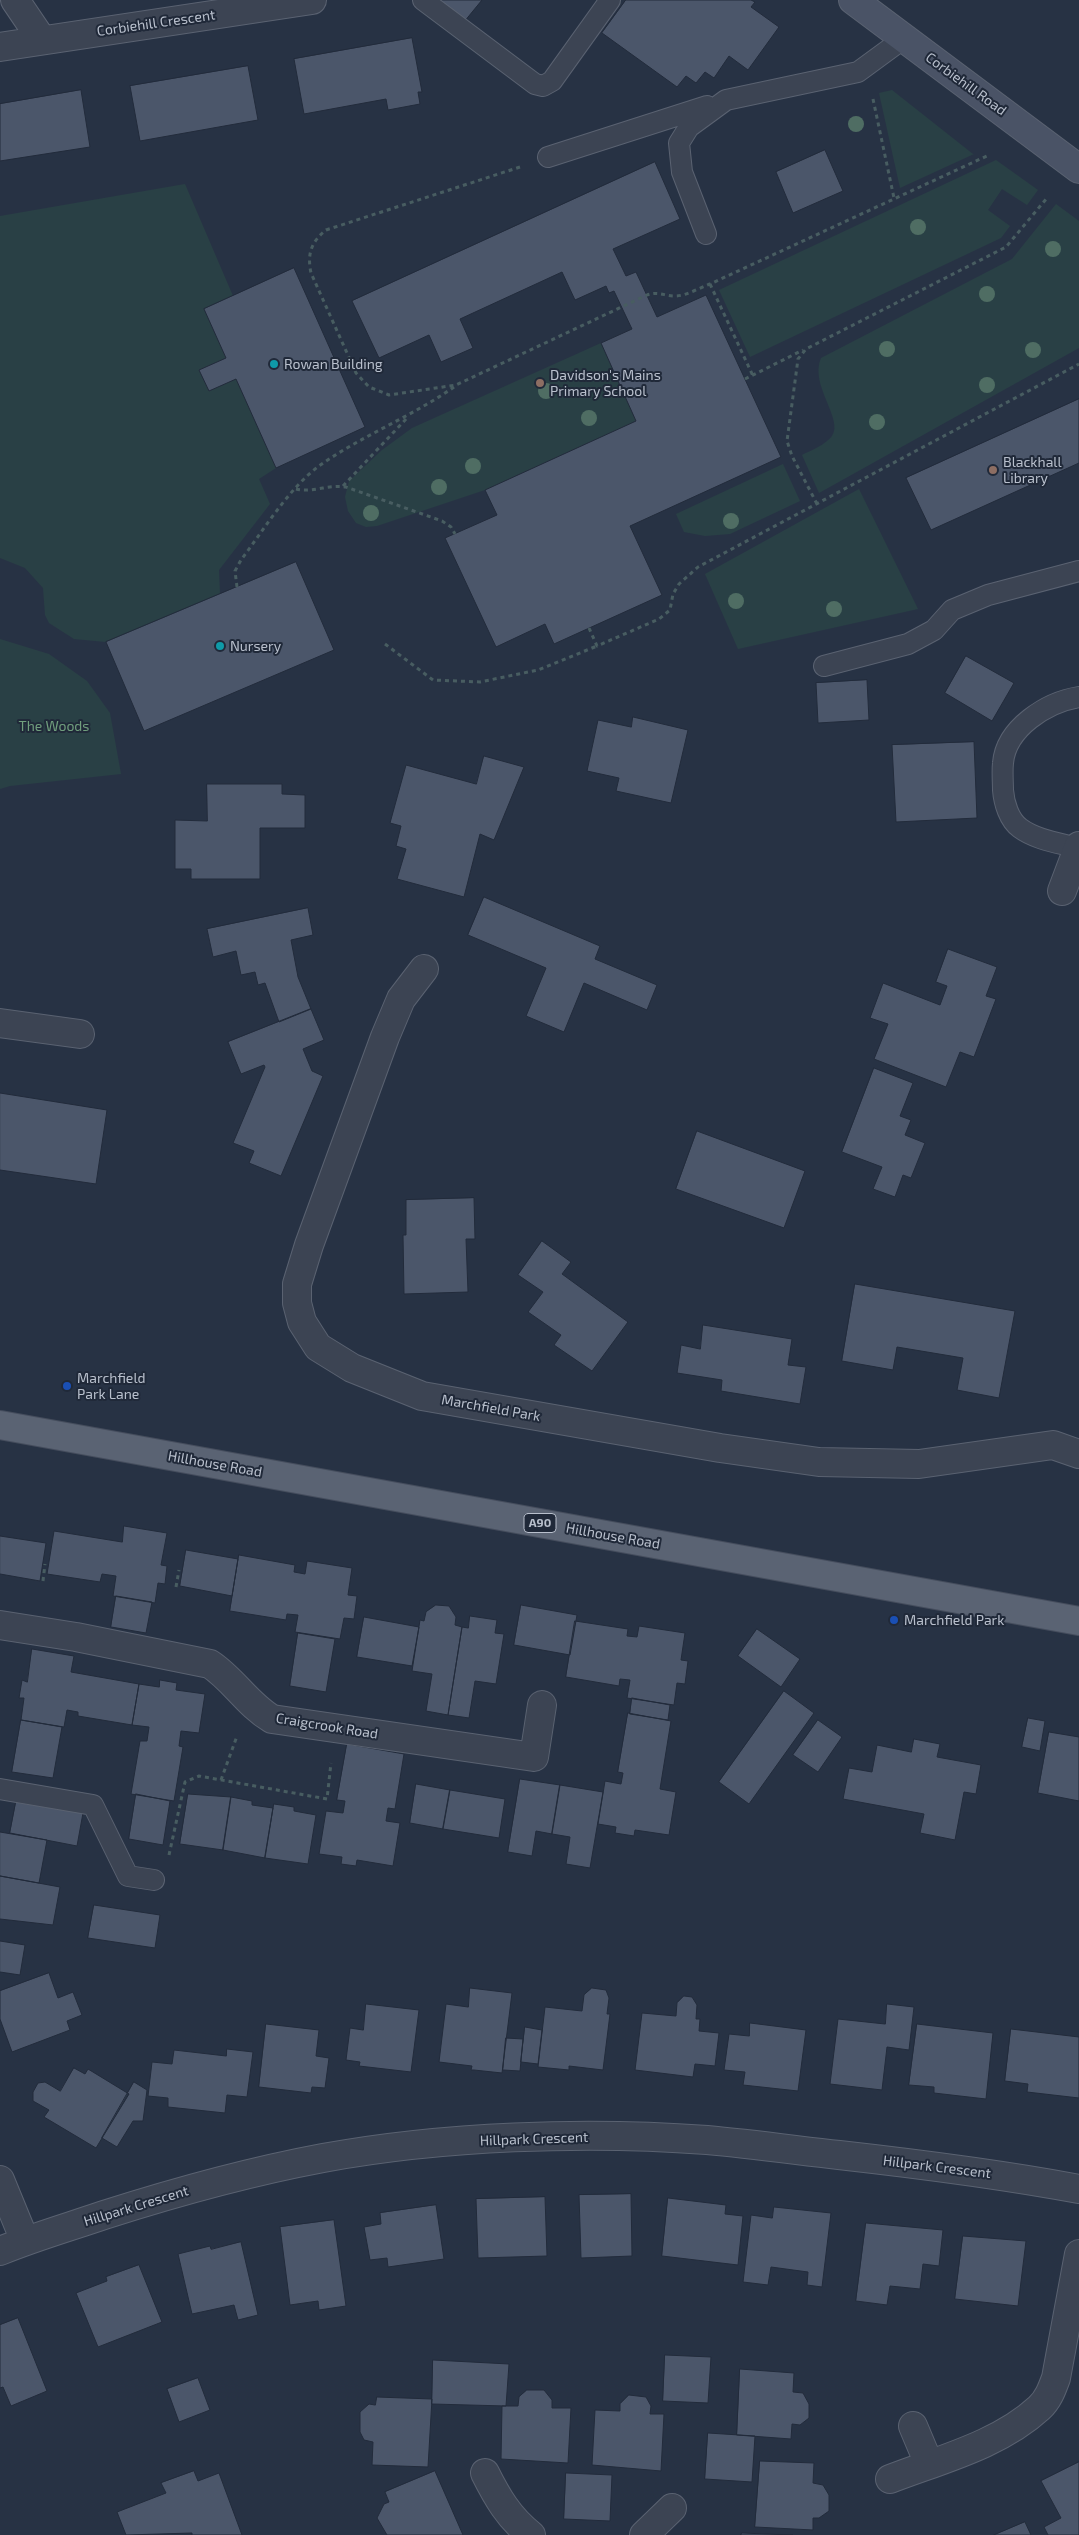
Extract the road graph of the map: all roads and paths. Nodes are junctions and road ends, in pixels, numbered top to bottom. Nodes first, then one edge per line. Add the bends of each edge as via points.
1 (15, 0) edge
2 (312, 0) edge
3 (423, 0) edge
4 (610, 0) edge
5 (853, 0) edge
6 (904, 39) junction
7 (42, 40) junction
8 (0, 47) edge
9 (872, 94) dead end
10 (726, 100) junction
11 (989, 155) dead end
12 (548, 158) joint
13 (1079, 169) edge
14 (894, 198) junction
15 (1047, 198) dead end
16 (706, 234) dead end
17 (710, 284) junction
18 (806, 349) junction
19 (1079, 364) edge
20 (753, 376) junction
21 (744, 379) dead end
22 (456, 385) junction
23 (410, 415) junction
24 (342, 486) junction
25 (295, 489) junction
26 (817, 504) junction
27 (454, 534) dead end
28 (1079, 571) edge
29 (237, 586) dead end
30 (589, 628) dead end
31 (385, 644) dead end
32 (596, 646) junction
33 (824, 666) dead end
34 (1079, 697) edge
35 (1079, 847) edge
36 (1062, 891) dead end
37 (424, 969) dead end
38 (0, 1023) edge
39 (80, 1034) dead end
40 (0, 1425) edge
41 (1079, 1454) edge
42 (46, 1564) dead end
43 (179, 1570) dead end
44 (43, 1581) dead end
45 (176, 1587) dead end
46 (1079, 1621) edge
47 (0, 1625) edge
48 (249, 1700) junction
49 (542, 1705) dead end
50 (336, 1728) junction
51 (221, 1780) junction
52 (0, 1789) edge
53 (154, 1880) joint
54 (0, 2180) edge
55 (1079, 2188) edge
56 (25, 2241) junction
57 (0, 2252) edge
58 (1079, 2254) edge
59 (913, 2426) dead end
60 (929, 2464) junction
61 (485, 2473) dead end
62 (890, 2479) dead end
63 (672, 2508) dead end
64 (531, 2535) edge
65 (644, 2535) edge

1 - 7 street
2 - 7 street, Corbiehill Crescent
3 - 4 lane via 543,86 552,81
5 - 6 street, Corbiehill Road
6 - 10 lane via 858,72
6 - 13 street, Corbiehill Road
7 - 8 street, Corbiehill Crescent
9 - 14 path
10 - 12 lane
10 - 16 lane via 689,127 679,143 682,172
11 - 14 path
12 - 22 path via 326,230 312,244 308,258 311,273 356,373 369,387 389,394
14 - 17 path
15 - 18 path via 1006,248
17 - 20 path
17 - 22 path via 683,295 656,292 647,295
18 - 20 path
18 - 26 path via 795,369 788,441 792,456
19 - 26 path
20 - 21 path
22 - 23 path
23 - 24 path
23 - 25 path via 317,467
24 - 25 path via 307,492
24 - 27 path via 442,521 451,527
25 - 29 path via 241,560 235,571
26 - 32 path via 698,567 679,584 670,610 659,620
28 - 33 lane via 988,595 952,610 934,630 908,644
30 - 32 path
31 - 32 path via 433,680 480,682 538,670
34 - 35 lane via 1048,706 1028,721 1010,740 1002,762 1004,801 1020,828 1034,836
35 - 36 street
37 - 41 street, Marchfield Park via 401,1000 385,1037 297,1284 302,1322 318,1347 352,1368 422,1396 809,1461 919,1464 1053,1445
38 - 39 street
40 - 46 main road, Hillhouse Road / A90
42 - 44 path
43 - 45 path
47 - 48 street, Craigcrook Road via 210,1664 224,1673
48 - 50 street, Craigcrook Road via 272,1719
48 - 51 path
49 - 50 street, Craigcrook Road via 534,1757
50 - 51 path via 327,1799
51 - 53 path via 199,1776 185,1782 172,1851
52 - 53 lane via 93,1805 128,1876
54 - 56 street
55 - 56 street, Hillpark Crescent via 929,2165 744,2144 659,2138 508,2138 325,2158 236,2176
56 - 57 street, Hillpark Crescent
58 - 60 street via 1050,2395 1039,2408 1011,2428
59 - 60 street
60 - 62 street
61 - 64 street via 507,2512
63 - 65 street

